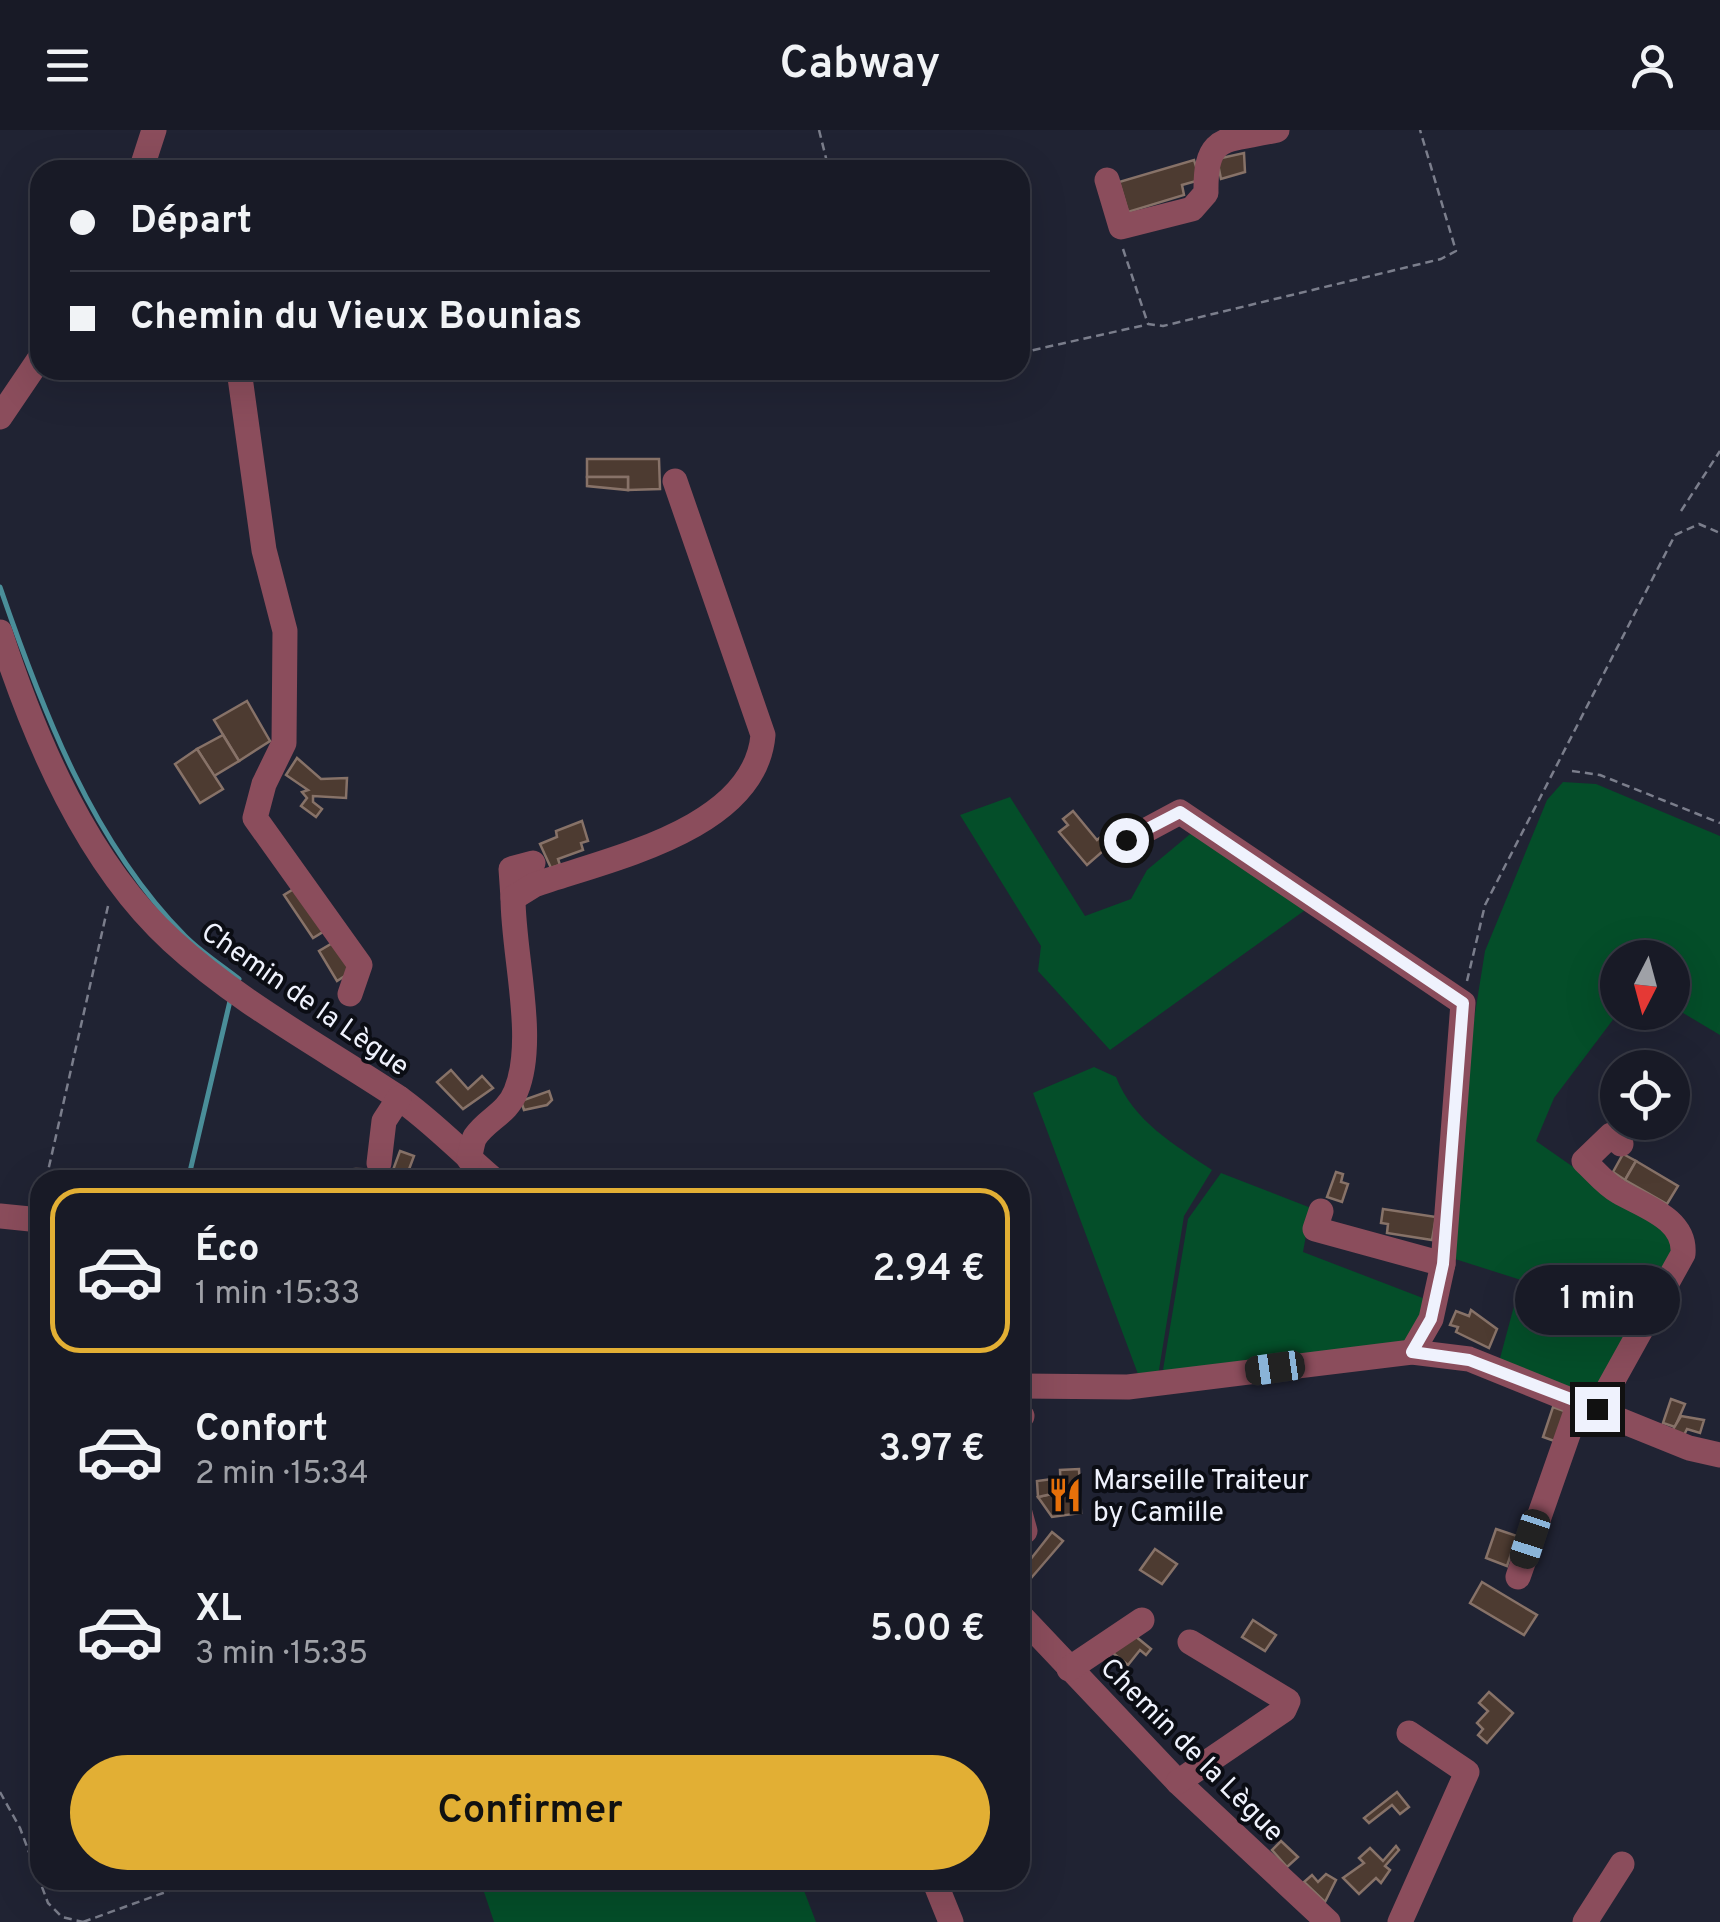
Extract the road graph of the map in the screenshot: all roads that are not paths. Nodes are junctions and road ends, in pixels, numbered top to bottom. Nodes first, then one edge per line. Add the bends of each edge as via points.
1 (154, 130) edge
2 (1277, 130) edge
3 (145, 160) edge
4 (1108, 180) dead end
5 (30, 373) edge
6 (240, 380) edge
7 (0, 417) edge
8 (675, 480) dead end
9 (0, 632) edge
10 (1126, 840) dead end
11 (533, 863) dead end
12 (512, 898) junction
13 (350, 994) dead end
14 (398, 1098) junction
15 (1621, 1144) dead end
16 (469, 1159) junction
17 (379, 1164) dead end
18 (482, 1170) edge
19 (1321, 1211) dead end
20 (0, 1216) edge
21 (30, 1219) edge
22 (1443, 1264) junction
23 (1412, 1352) junction
24 (1030, 1386) edge
25 (1588, 1406) junction
26 (1720, 1455) edge
27 (1518, 1577) dead end
28 (1142, 1620) dead end
29 (1030, 1626) edge
30 (1190, 1642) dead end
31 (1069, 1669) junction
32 (1408, 1734) dead end
33 (1178, 1782) junction
34 (1622, 1864) dead end
35 (938, 1890) edge
36 (951, 1922) edge
37 (1328, 1922) edge
38 (1400, 1922) edge
39 (1585, 1922) edge

1 - 3 street
2 - 4 street via 1215,146 1205,159 1206,193 1192,209 1121,227
5 - 7 street
6 - 13 street via 264,550 285,631 284,743 255,818 360,965
8 - 12 street via 763,734 762,752 715,816
9 - 14 street, Chemin de la Lègue via 44,747 79,814 147,913 202,966
10 - 22 street via 1180,812 1463,1003
11 - 12 street via 510,868
12 - 16 street via 521,1074 498,1119 476,1136
14 - 16 street, Chemin de la Lègue
14 - 17 street via 384,1122
15 - 25 street via 1612,1134 1584,1160 1616,1191 1677,1228 1683,1254
16 - 18 street, Chemin de la Lègue
19 - 22 street via 1316,1229
20 - 21 street
22 - 23 street via 1431,1319
23 - 24 street via 1159,1384
23 - 25 street via 1469,1360
25 - 26 street
25 - 27 street
28 - 31 street
29 - 31 street, Chemin de la Lègue
30 - 33 street via 1288,1701
31 - 33 street, Chemin de la Lègue
32 - 38 street via 1467,1772
33 - 37 street, Chemin de la Lègue
34 - 39 street
35 - 36 street

